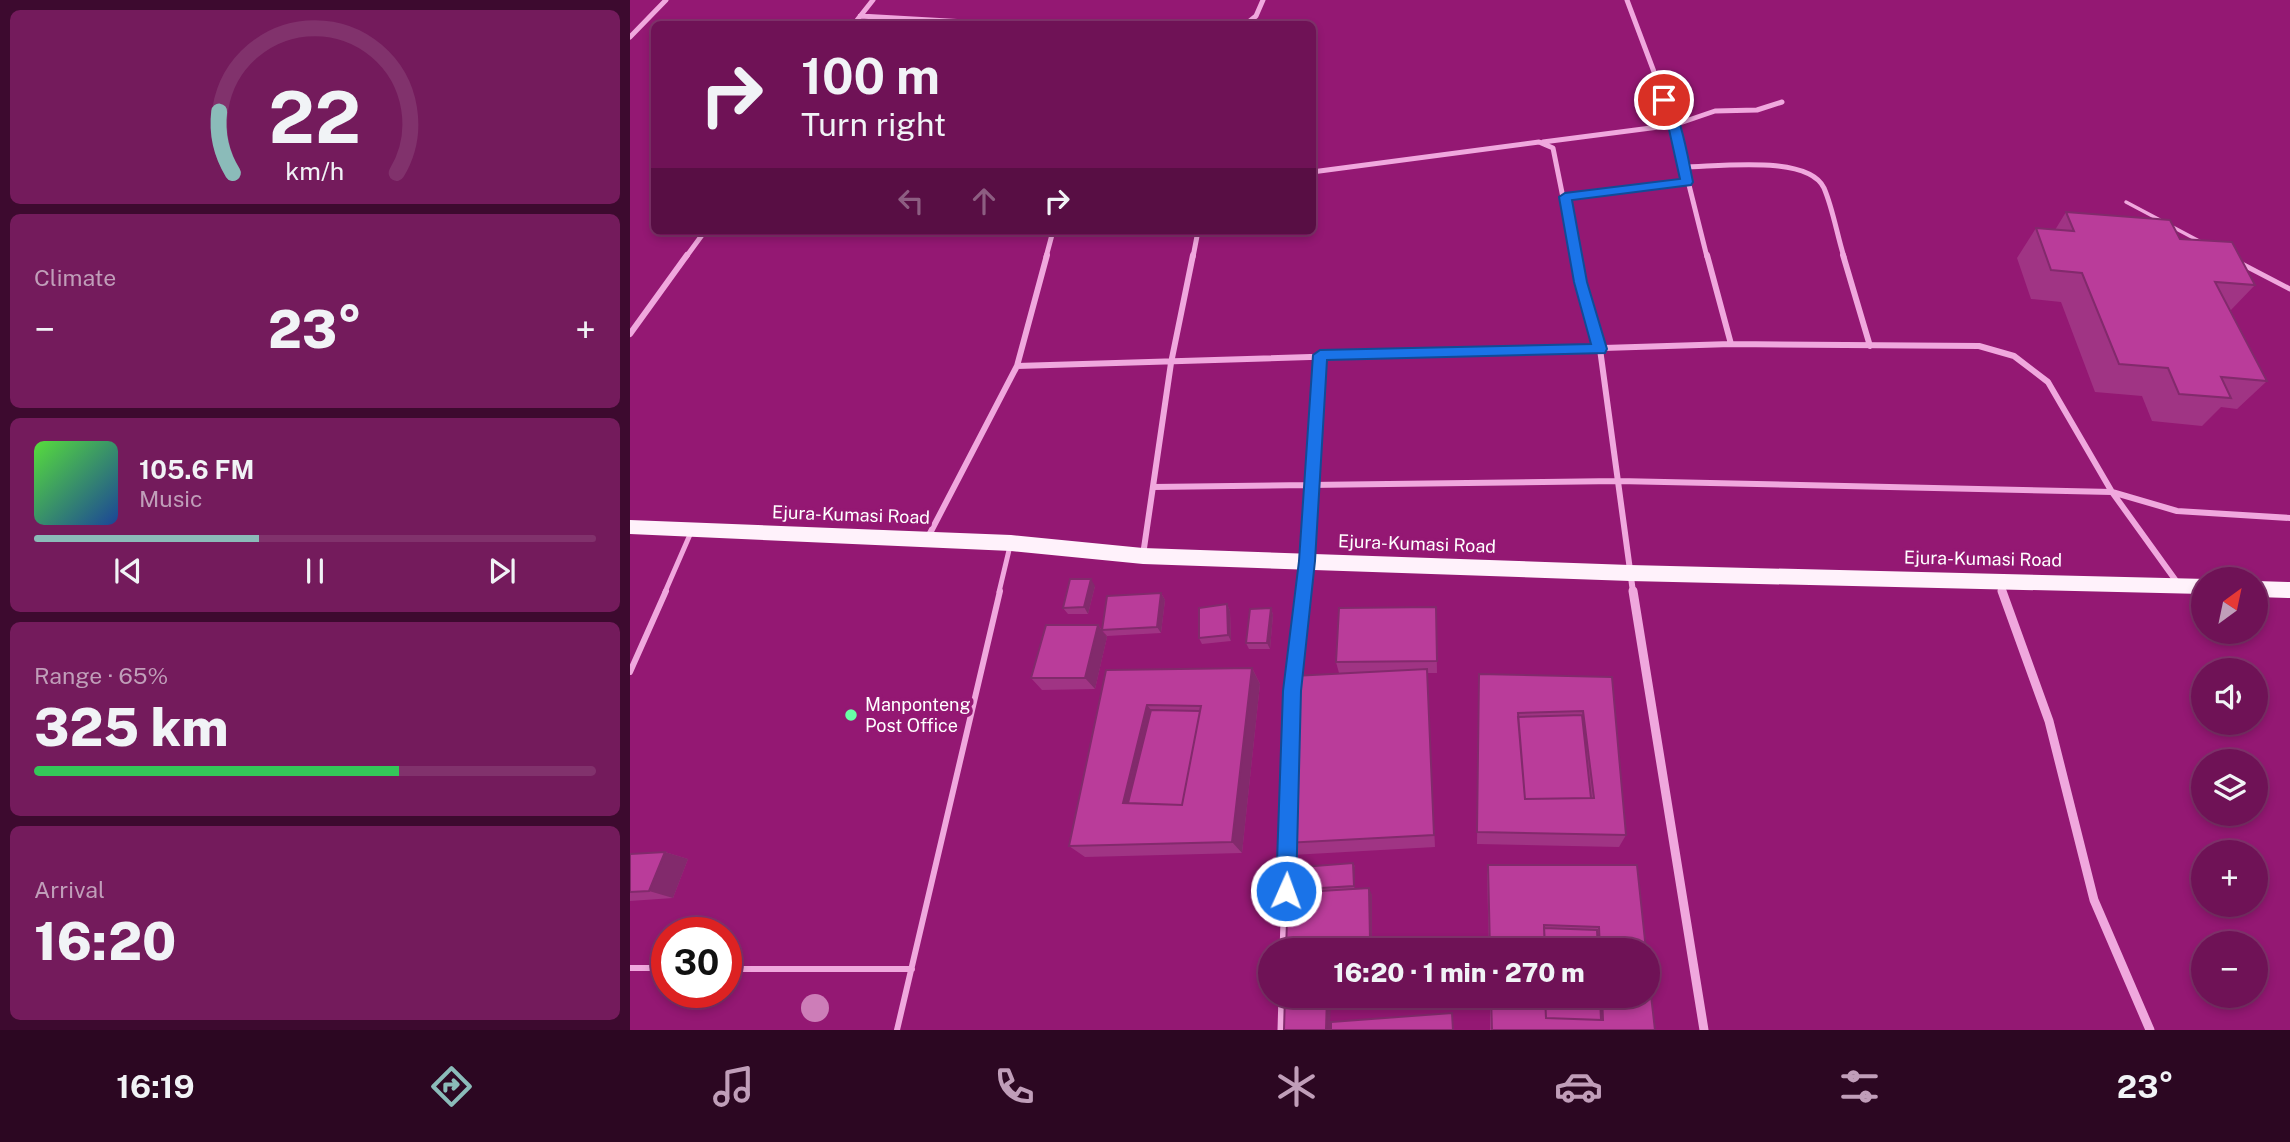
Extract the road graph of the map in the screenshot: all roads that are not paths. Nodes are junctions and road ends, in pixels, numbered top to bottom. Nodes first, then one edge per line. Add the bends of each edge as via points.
1 (666, 0) edge
2 (873, 0) edge
3 (1263, 0) edge
4 (1627, 0) edge
5 (860, 16) junction
6 (856, 21) edge
7 (948, 21) edge
8 (1250, 21) edge
9 (630, 37) edge
10 (1782, 102) dead end
11 (1674, 125) junction
12 (1539, 142) junction
13 (1683, 167) junction
14 (1316, 171) edge
15 (1687, 182) junction
16 (1565, 197) junction
17 (2126, 202) dead end
18 (702, 235) edge
19 (1052, 235) edge
20 (1197, 235) edge
21 (2208, 246) edge
22 (2231, 258) edge
23 (2290, 289) edge
24 (630, 334) edge
25 (1731, 344) junction
26 (1870, 346) junction
27 (1600, 349) junction
28 (1320, 355) junction
29 (1171, 363) junction
30 (1017, 366) junction
31 (1618, 481) junction
32 (1312, 486) junction
33 (1153, 487) junction
34 (2112, 492) junction
35 (2290, 518) edge
36 (630, 527) edge
37 (692, 530) junction
38 (927, 539) junction
39 (1011, 542) junction
40 (1143, 556) junction
41 (1307, 561) junction
42 (1630, 573) junction
43 (1999, 580) junction
44 (2179, 585) junction
45 (2191, 586) edge
46 (2268, 589) edge
47 (2290, 590) edge
48 (630, 672) edge
49 (1291, 718) edge
50 (1288, 824) edge
51 (1284, 938) edge
52 (630, 968) edge
53 (651, 968) edge
54 (742, 968) edge
55 (912, 969) junction
56 (1283, 1008) edge
57 (897, 1030) edge
58 (1282, 1030) edge
59 (1704, 1030) edge
60 (2150, 1030) edge

1 - 9 street
2 - 5 street
3 - 8 street
4 - 11 street
5 - 6 street
5 - 7 street
10 - 11 street via 1757,110 1715,111
11 - 12 street
11 - 13 street
12 - 14 street
12 - 16 street via 1553,148
13 - 15 street
13 - 26 street via 1786,166 1805,171 1823,186
15 - 16 street
15 - 25 street
16 - 27 street via 1580,282
17 - 21 lane
18 - 24 street
19 - 30 street
20 - 29 street
22 - 23 lane
25 - 26 street
25 - 27 street
26 - 34 street via 1979,346 2014,356 2048,382
27 - 28 street
27 - 31 street
28 - 29 street
28 - 32 street
29 - 30 street
29 - 33 street
30 - 38 street
31 - 32 street
31 - 34 street
31 - 42 street
32 - 33 street
32 - 41 street
33 - 40 street
34 - 35 street via 2177,511
34 - 44 street
36 - 37 main road, Ejura-Kumasi Road
37 - 38 main road, Ejura-Kumasi Road
37 - 48 lane
38 - 39 main road, Ejura-Kumasi Road
39 - 40 main road, Ejura-Kumasi Road
39 - 55 lane
40 - 41 main road, Ejura-Kumasi Road
41 - 42 main road, Ejura-Kumasi Road
41 - 49 street
42 - 43 main road, Ejura-Kumasi Road
42 - 59 street
43 - 44 main road, Ejura-Kumasi Road
43 - 60 street via 2049,721 2094,900
44 - 45 main road, Ejura-Kumasi Road
46 - 47 main road
50 - 51 street
52 - 53 lane
54 - 55 lane
55 - 57 lane
56 - 58 street

